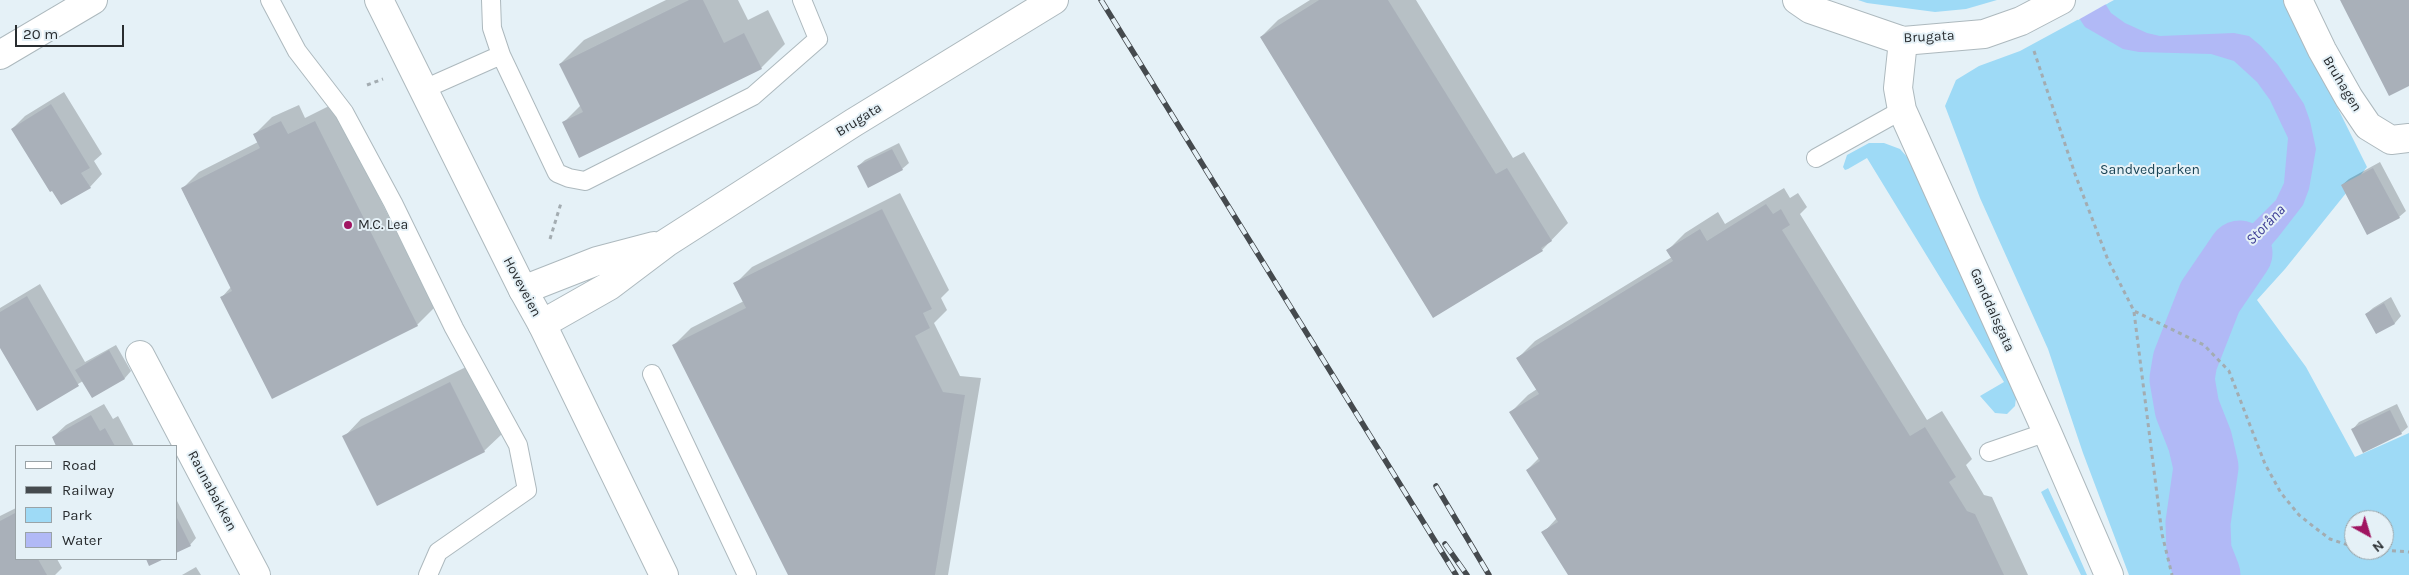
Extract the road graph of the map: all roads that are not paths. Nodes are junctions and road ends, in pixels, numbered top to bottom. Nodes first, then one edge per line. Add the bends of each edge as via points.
1 (94, 0) edge
2 (270, 0) edge
3 (379, 0) edge
4 (491, 0) edge
5 (802, 0) edge
6 (1054, 0) edge
7 (1797, 0) edge
8 (2298, 0) edge
9 (2053, 5) edge
10 (1903, 41) junction
11 (0, 55) edge
12 (501, 55) junction
13 (422, 90) junction
14 (1902, 110) junction
15 (2409, 138) edge
16 (1816, 158) dead end
17 (666, 243) junction
18 (522, 290) junction
19 (542, 324) junction
20 (140, 355) dead end
21 (652, 374) dead end
22 (2047, 432) junction
23 (1989, 452) dead end
24 (256, 575) edge
25 (428, 575) edge
26 (664, 575) edge
27 (747, 575) edge
28 (2109, 575) edge

1 - 11 street
2 - 25 lane via 297,51 344,112 454,328 518,445 527,490 438,552
3 - 13 street, Hoveveien
4 - 12 lane via 492,28
5 - 12 lane via 818,39 753,96 585,180 557,173
6 - 17 street, Brugata
7 - 10 street, Brugata via 1810,9
8 - 15 street, Bruhagen via 2322,50 2368,126 2390,140
9 - 10 street, Brugata via 2022,21 1984,34
10 - 14 street, Ganddalsgata via 1898,88
12 - 13 lane
13 - 18 street, Hoveveien
14 - 16 lane
14 - 22 street, Ganddalsgata
17 - 18 street, Brugata via 597,261
17 - 19 street, Brugata via 609,286
18 - 19 street, Hoveveien
19 - 26 street, Hoveveien
20 - 24 street, Raunabakken
21 - 27 lane
22 - 23 lane
22 - 28 street, Ganddalsgata

